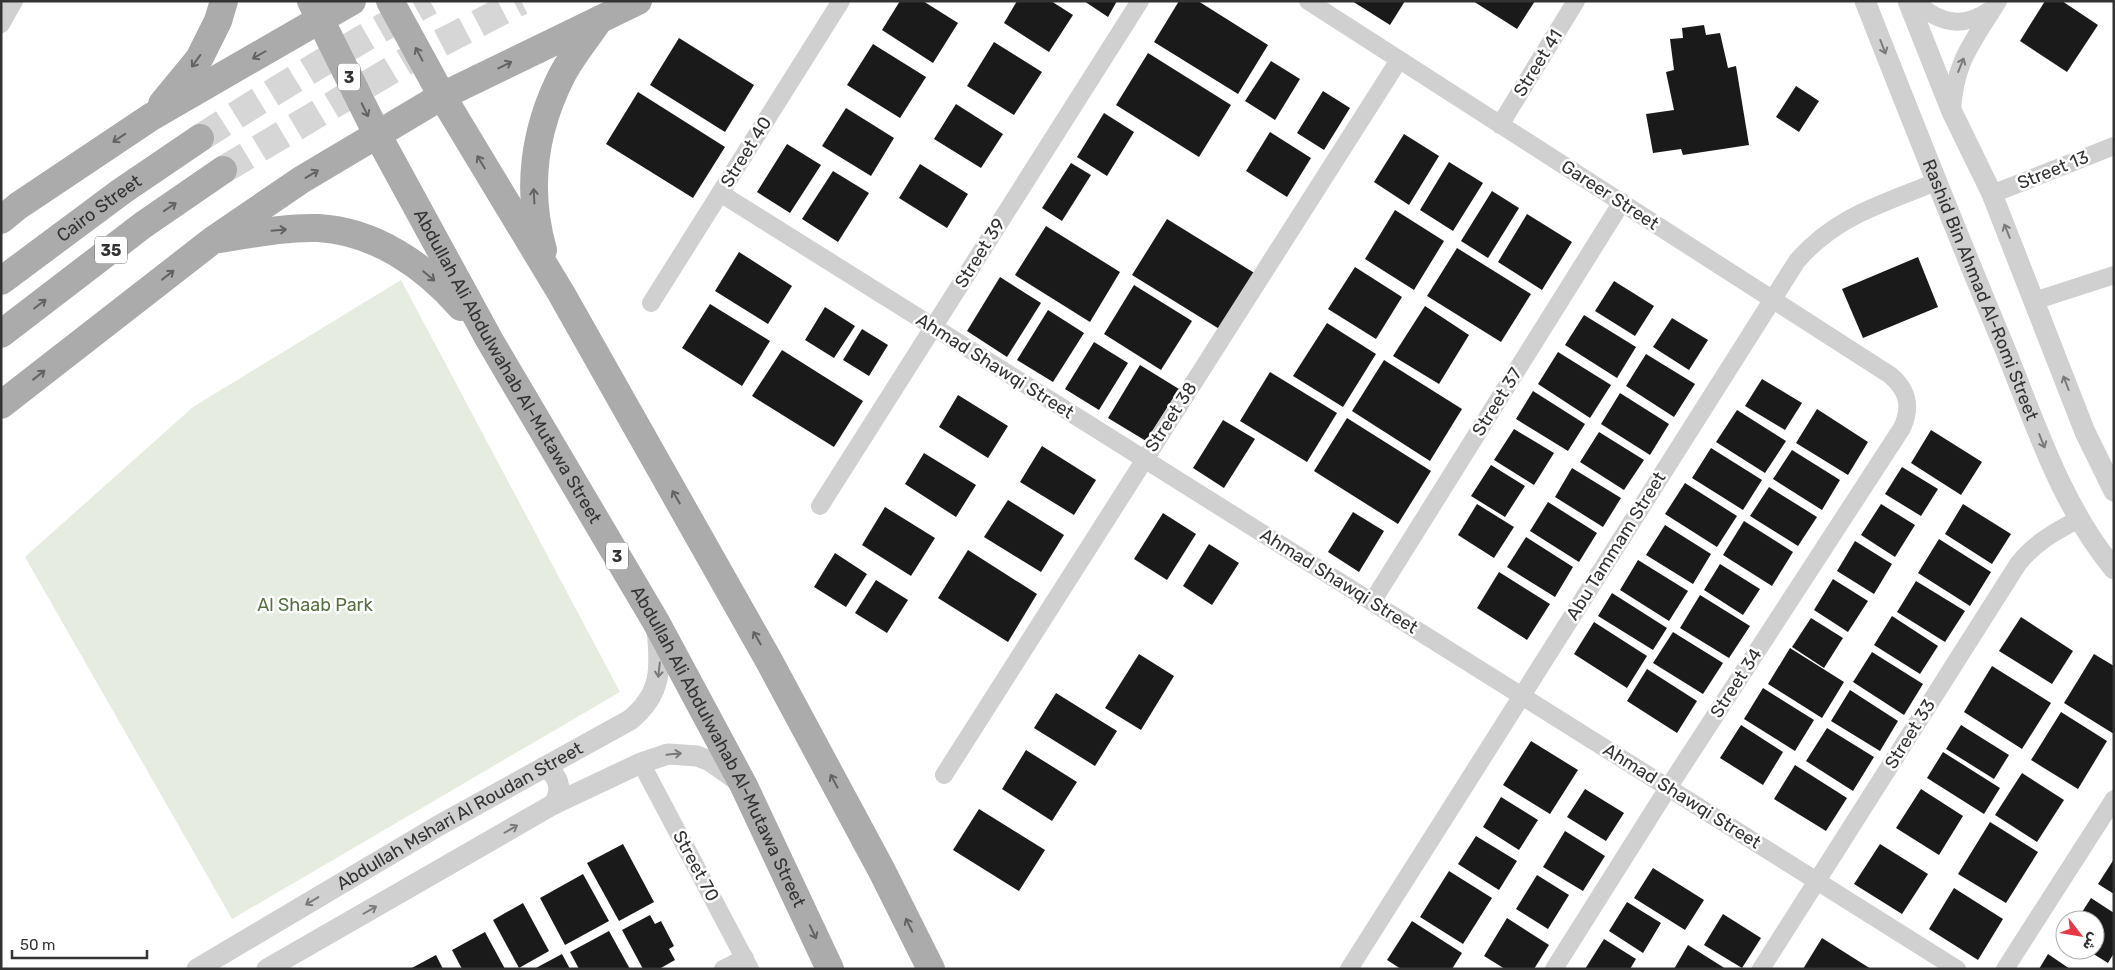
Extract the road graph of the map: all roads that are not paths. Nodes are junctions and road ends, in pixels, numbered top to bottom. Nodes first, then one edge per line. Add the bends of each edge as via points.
1 (14, 1) edge
2 (224, 1) edge
3 (352, 1) edge
4 (390, 1) edge
5 (638, 1) edge
6 (841, 1) edge
7 (1140, 1) edge
8 (1308, 1) edge
9 (1576, 1) edge
10 (1866, 1) edge
11 (1908, 1) edge
12 (1915, 1) edge
13 (1996, 4) edge
14 (316, 10) edge
15 (600, 19) junction
16 (1, 24) edge
17 (1399, 60) junction
18 (442, 96) junction
19 (1952, 112) junction
20 (151, 118) junction
21 (1500, 125) junction
22 (377, 134) junction
23 (200, 138) tunnel mouth
24 (2114, 146) edge
25 (223, 170) tunnel mouth
26 (1936, 182) junction
27 (720, 194) junction
28 (1992, 194) junction
29 (1622, 202) junction
30 (1, 220) edge
31 (213, 240) junction
32 (2114, 275) edge
33 (1, 281) edge
34 (561, 293) junction
35 (1771, 298) junction
36 (2034, 301) junction
37 (651, 303) dead end
38 (933, 327) junction
39 (1, 334) edge
40 (490, 341) junction
41 (1907, 395) joint
42 (1, 405) edge
43 (1144, 460) junction
44 (2114, 491) edge
45 (820, 506) dead end
46 (2079, 519) junction
47 (2114, 569) edge
48 (1372, 602) junction
49 (656, 622) junction
50 (1522, 696) junction
51 (642, 763) junction
52 (544, 766) junction
53 (944, 775) dead end
54 (744, 786) junction
55 (1668, 788) junction
56 (2114, 799) edge
57 (554, 804) junction
58 (1816, 881) junction
59 (747, 963) edge
60 (197, 969) edge
61 (267, 969) edge
62 (723, 969) edge
63 (830, 969) edge
64 (931, 969) edge
65 (1349, 969) edge
66 (1554, 969) edge
67 (1761, 969) edge
68 (1957, 969) edge
69 (2005, 969) edge

1 - 16 street
2 -> 20 main road via 199,59
3 - 14 main road
18 -> 4 main road
5 - 15 main road
6 - 27 street, Street 40
7 - 38 street, Street 39
8 - 17 street, Gareer Street
9 - 21 street, Street 41
10 -> 26 street, Rashid Bin Ahmad Al-Romi Street
11 - 19 street
12 - 13 street via 1938,17 1959,22 1970,21
19 -> 13 street via 1959,68
14 -> 20 main road
14 -> 22 main road, Abdullah Ali Abdulwahab Al-Mutawa Street / 3
18 -> 15 main road
34 -> 15 main road via 547,263 538,231 534,166 549,102 563,73
17 - 21 street, Gareer Street
17 - 43 street, Street 38
18 - 22 main road
34 -> 18 main road
19 - 28 street
20 -> 30 main road
21 - 29 street, Gareer Street
31 -> 22 main road via 301,180
22 - 40 main road, Abdullah Ali Abdulwahab Al-Mutawa Street / 3
23 - 33 main road, Cairo Street / 35
24 - 28 street, Street 13
39 -> 25 main road, 35 via 143,225
26 - 35 street, Abu Tammam Street via 1852,216 1827,231 1796,261
26 -> 46 street, Rashid Bin Ahmad Al-Romi Street via 2058,479
27 - 37 street, Street 40
27 - 38 street, Ahmad Shawqi Street
36 -> 28 street
29 - 35 street, Gareer Street
29 - 48 street, Street 37
31 -> 40 main road via 277,230 318,228 359,236 390,250 428,274
42 -> 31 main road
32 - 36 street
64 -> 34 main road via 768,659
35 - 41 street, Gareer Street via 1890,375
35 - 50 street, Abu Tammam Street
44 -> 36 street via 2085,432
38 - 43 street, Ahmad Shawqi Street
38 - 45 street, Street 39
40 - 49 main road, Abdullah Ali Abdulwahab Al-Mutawa Street / 3
41 - 55 street, Street 34 via 1908,410 1902,428
43 - 48 street, Ahmad Shawqi Street
43 - 53 street, Street 38
46 - 47 street, Rashid Bin Ahmad Al-Romi Street
46 - 58 street, Street 33 via 2045,538 2018,564
48 - 50 street, Ahmad Shawqi Street
49 -> 52 street, Abdullah Mshari Al Roudan Street via 660,668 654,692 647,702 630,720
49 - 54 main road, Abdullah Ali Abdulwahab Al-Mutawa Street / 3
50 - 55 street, Ahmad Shawqi Street
50 - 65 street, Abu Tammam Street
51 -> 54 street, Abdullah Mshari Al Roudan Street via 668,754 697,756 710,761
51 - 57 street, Abdullah Mshari Al Roudan Street
51 - 59 street, Street 70
52 - 57 street via 551,770 559,783 560,790
52 -> 60 street, Abdullah Mshari Al Roudan Street
54 -> 63 main road, Abdullah Ali Abdulwahab Al-Mutawa Street / 3
55 - 58 street, Ahmad Shawqi Street
55 - 66 street, Street 34
56 - 69 street
61 -> 57 street, Abdullah Mshari Al Roudan Street
58 - 67 street, Street 33
58 - 68 street, Ahmad Shawqi Street
59 - 62 street

